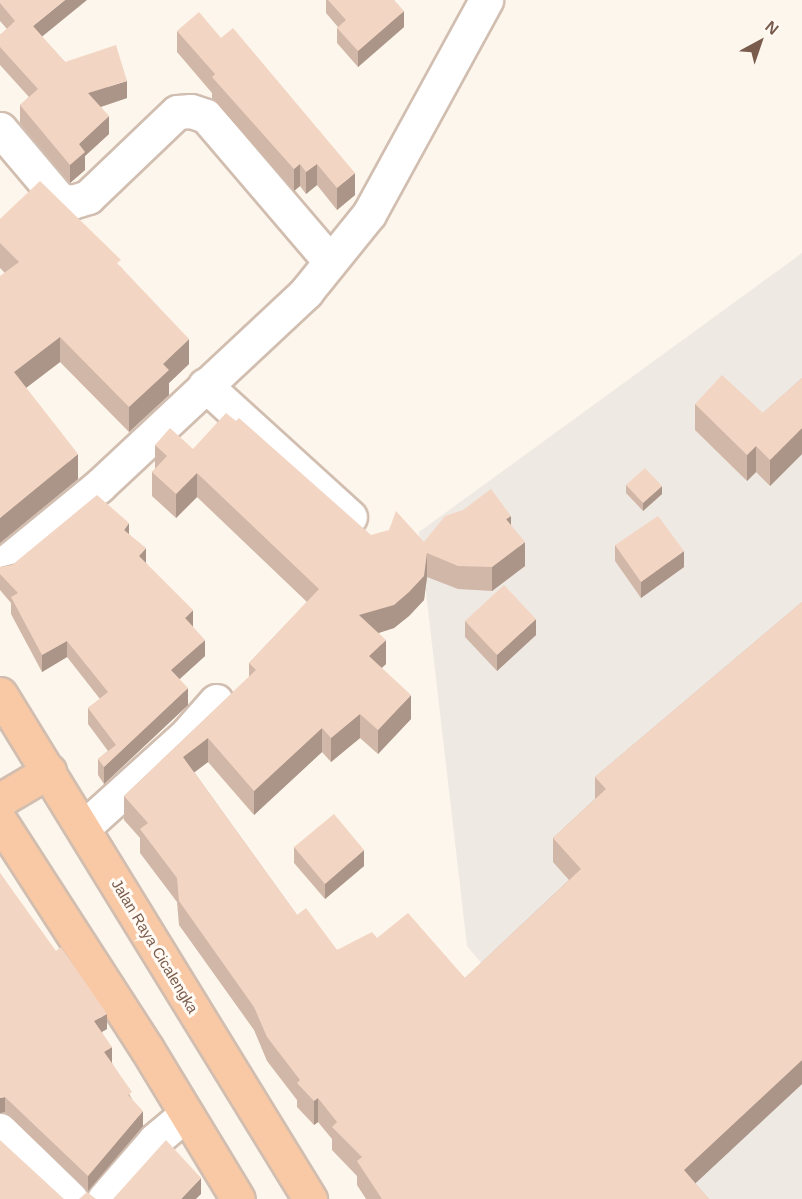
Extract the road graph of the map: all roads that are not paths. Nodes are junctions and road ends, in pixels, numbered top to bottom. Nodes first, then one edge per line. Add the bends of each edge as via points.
1 (486, 0) edge
2 (0, 129) edge
3 (330, 261) junction
4 (205, 385) junction
5 (376, 541) edge
6 (0, 567) edge
7 (0, 694) edge
8 (216, 701) dead end
9 (49, 771) junction
10 (0, 800) edge
11 (0, 821) edge
12 (84, 828) junction
13 (185, 1115) junction
14 (0, 1130) edge
15 (71, 1199) edge
16 (104, 1199) edge
17 (238, 1199) edge
18 (310, 1199) edge

1 - 3 street via 369,214
2 - 3 street via 60,200 72,202 88,198 177,112 206,116
3 - 4 street via 306,291
4 - 5 street
4 - 6 street via 99,486
7 - 9 highway, Jalan Raya Cicalengka
8 - 12 street via 187,734
9 - 10 highway
9 - 12 highway, Jalan Raya Cicalengka
11 - 13 highway
12 - 18 highway, Jalan Raya Cicalengka
13 - 16 street via 156,1140
13 - 17 highway
14 - 15 street

